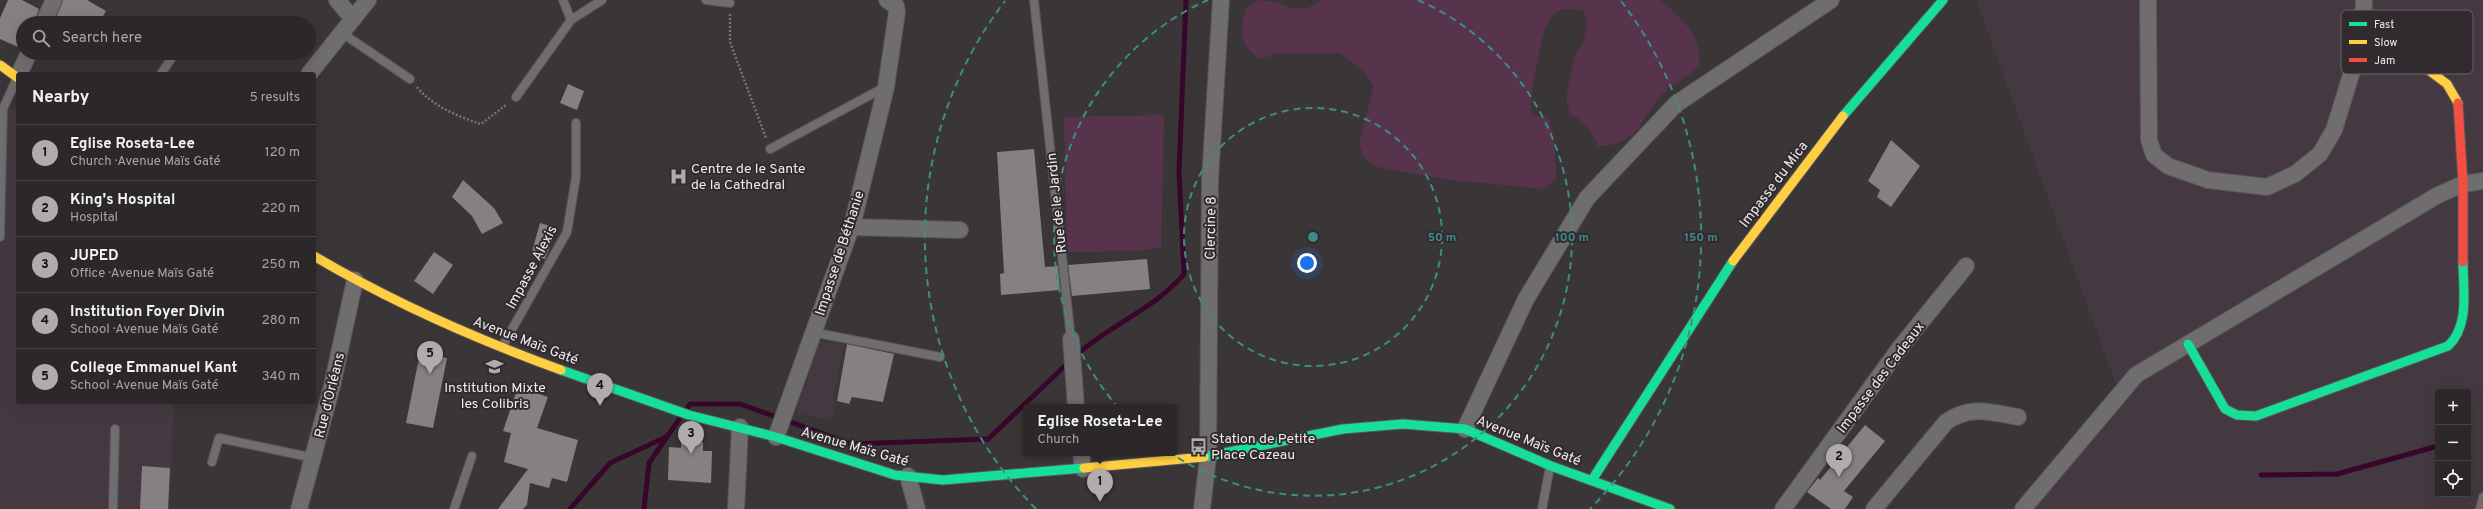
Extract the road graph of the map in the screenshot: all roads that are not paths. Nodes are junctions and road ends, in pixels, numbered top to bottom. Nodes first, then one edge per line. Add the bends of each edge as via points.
1 (54, 0) edge
2 (337, 0) edge
3 (368, 0) edge
4 (563, 0) edge
5 (602, 0) edge
6 (706, 0) edge
7 (887, 0) edge
8 (1034, 0) edge
9 (1221, 0) edge
10 (1831, 0) edge
11 (1943, 0) edge
12 (2148, 0) edge
13 (2364, 0) edge
14 (730, 3) road end
15 (2364, 10) edge
16 (46, 16) edge
17 (353, 19) junction
18 (571, 20) junction
19 (342, 33) junction
20 (26, 60) edge
21 (170, 60) edge
22 (0, 65) edge
23 (20, 72) edge
24 (162, 72) edge
25 (311, 72) edge
26 (2351, 74) edge
27 (2434, 74) edge
28 (16, 75) edge
29 (410, 79) road end
30 (16, 80) edge
31 (886, 87) junction
32 (516, 97) road end
33 (576, 123) dead end
34 (770, 149) road end
35 (2483, 181) edge
36 (2463, 184) junction
37 (851, 227) junction
38 (960, 230) dead end
39 (0, 237) edge
40 (316, 257) edge
41 (1966, 266) dead end
42 (355, 280) junction
43 (812, 332) junction
44 (1071, 339) joint
45 (2188, 344) junction
46 (501, 348) junction
47 (940, 357) dead end
48 (1076, 404) edge
49 (2018, 417) dead end
50 (740, 427) junction
51 (115, 429) dead end
52 (1465, 429) junction
53 (778, 432) junction
54 (472, 456) dead end
55 (1208, 457) junction
56 (314, 458) junction
57 (1082, 461) edge
58 (212, 462) dead end
59 (1551, 466) junction
60 (908, 476) junction
61 (1592, 480) junction
62 (2483, 497) edge
63 (302, 508) edge
64 (113, 509) edge
65 (454, 509) edge
66 (736, 509) edge
67 (917, 509) edge
68 (1202, 509) edge
69 (1542, 509) edge
70 (1670, 509) edge
71 (1783, 509) edge
72 (1874, 509) edge
73 (2023, 509) edge
74 (2480, 509) edge

1 - 16 street
2 - 17 street
3 - 17 street
4 - 18 lane
5 - 18 lane
6 - 14 lane
7 - 31 street, Impasse de Béthanie via 896,6 897,12
8 - 44 lane, Rue de le Jardin
9 - 55 street, Clercine 8 via 1210,180
10 - 52 street via 1676,104 1587,198 1526,299
11 - 61 street, Impasse du Mica via 1831,130 1731,264
12 - 26 street via 2149,140 2154,155 2168,166 2208,180 2266,187 2295,174 2320,154 2334,130
13 - 15 street
17 - 19 street
18 - 32 lane
19 - 25 street
19 - 29 lane
20 - 23 street
21 - 24 lane
22 - 28 street
27 - 36 street via 2447,84 2459,106
30 - 39 lane via 3,109
31 - 34 lane
31 - 37 street, Impasse de Béthanie
33 - 46 lane, Impasse Alexis via 576,177 567,232
35 - 36 street
36 - 45 street via 2438,195
36 - 45 street via 2463,311 2461,328 2456,339 2448,346 2256,416 2237,415 2225,410
37 - 38 street
37 - 43 street, Impasse de Béthanie
40 - 42 street, Avenue Maïs Gaté
41 - 71 street, Impasse des Cadeaux via 1899,349
42 - 46 street, Avenue Maïs Gaté
42 - 56 street, Rue d'Orléans
43 - 47 lane
43 - 53 street, Impasse de Béthanie
44 - 48 street, Rue de le Jardin
45 - 73 street via 2136,375
46 - 50 street, Avenue Maïs Gaté via 689,415
49 - 72 street via 1975,410 1960,413 1946,422
50 - 53 street, Avenue Maïs Gaté
50 - 66 street
51 - 64 lane
52 - 55 street, Avenue Maïs Gaté via 1404,424 1343,429
52 - 59 street, Avenue Maïs Gaté
53 - 60 street, Avenue Maïs Gaté via 895,475
54 - 65 lane
55 - 57 street, Avenue Maïs Gaté
55 - 68 street, Clercine 8
56 - 58 lane via 219,438
56 - 63 street, Rue d'Orléans
57 - 60 street, Avenue Maïs Gaté via 943,480
59 - 61 street, Avenue Maïs Gaté
59 - 69 lane
60 - 67 street
61 - 70 street, Avenue Maïs Gaté
62 - 74 lane

